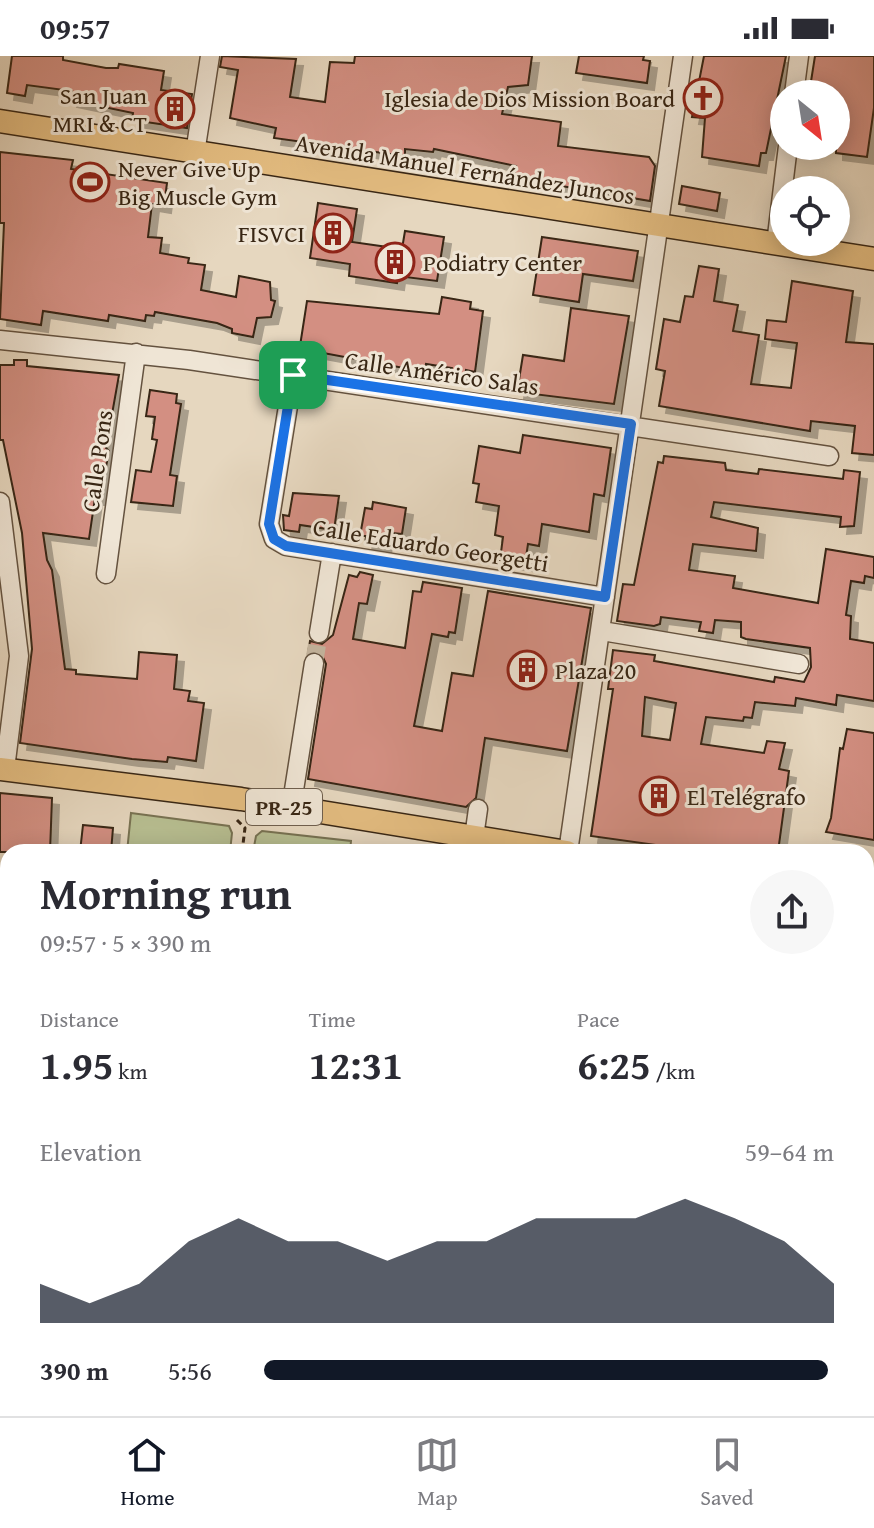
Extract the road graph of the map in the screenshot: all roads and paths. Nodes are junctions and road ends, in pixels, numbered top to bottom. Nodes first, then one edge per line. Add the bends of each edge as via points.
1 (210, 56) edge
2 (683, 56) edge
3 (799, 56) edge
4 (796, 80) edge
5 (0, 121) edge
6 (195, 153) junction
7 (659, 226) junction
8 (770, 243) edge
9 (850, 255) edge
10 (874, 259) edge
11 (0, 340) edge
12 (136, 353) junction
13 (293, 375) junction
14 (631, 424) junction
15 (829, 456) dead end
16 (0, 502) edge
17 (332, 553) junction
18 (106, 574) dead end
19 (605, 597) junction
20 (602, 631) junction
21 (319, 633) tunnel mouth
22 (314, 663) tunnel mouth
23 (799, 664) dead end
24 (3, 769) edge
25 (291, 809) junction
26 (478, 809) dead end
27 (245, 828) dead end
28 (474, 837) junction
29 (243, 844) edge
30 (517, 844) edge
31 (568, 844) edge

1 - 6 street
2 - 7 street
3 - 4 street
5 - 6 main road, Avenida Manuel Fernández Juncos
6 - 7 main road, Avenida Manuel Fernández Juncos
7 - 8 main road, Avenida Manuel Fernández Juncos
7 - 14 street
9 - 10 main road, Avenida Manuel Fernández Juncos
11 - 12 street, Calle Américo Salas
12 - 13 street, Calle Américo Salas
12 - 18 street, Calle Pons
13 - 14 street, Calle Américo Salas
13 - 17 street, Calle Eduardo Georgetti via 269,524 274,539 286,546
14 - 15 street, Calle Américo Salas
14 - 19 street
16 - 24 street via 19,656
17 - 19 street, Calle Eduardo Georgetti
17 - 21 street
19 - 20 street
20 - 23 street
20 - 31 street
22 - 25 street
24 - 25 main road, PR-25
25 - 28 main road, PR-25
26 - 28 street
27 - 29 path
28 - 30 main road, PR-25

